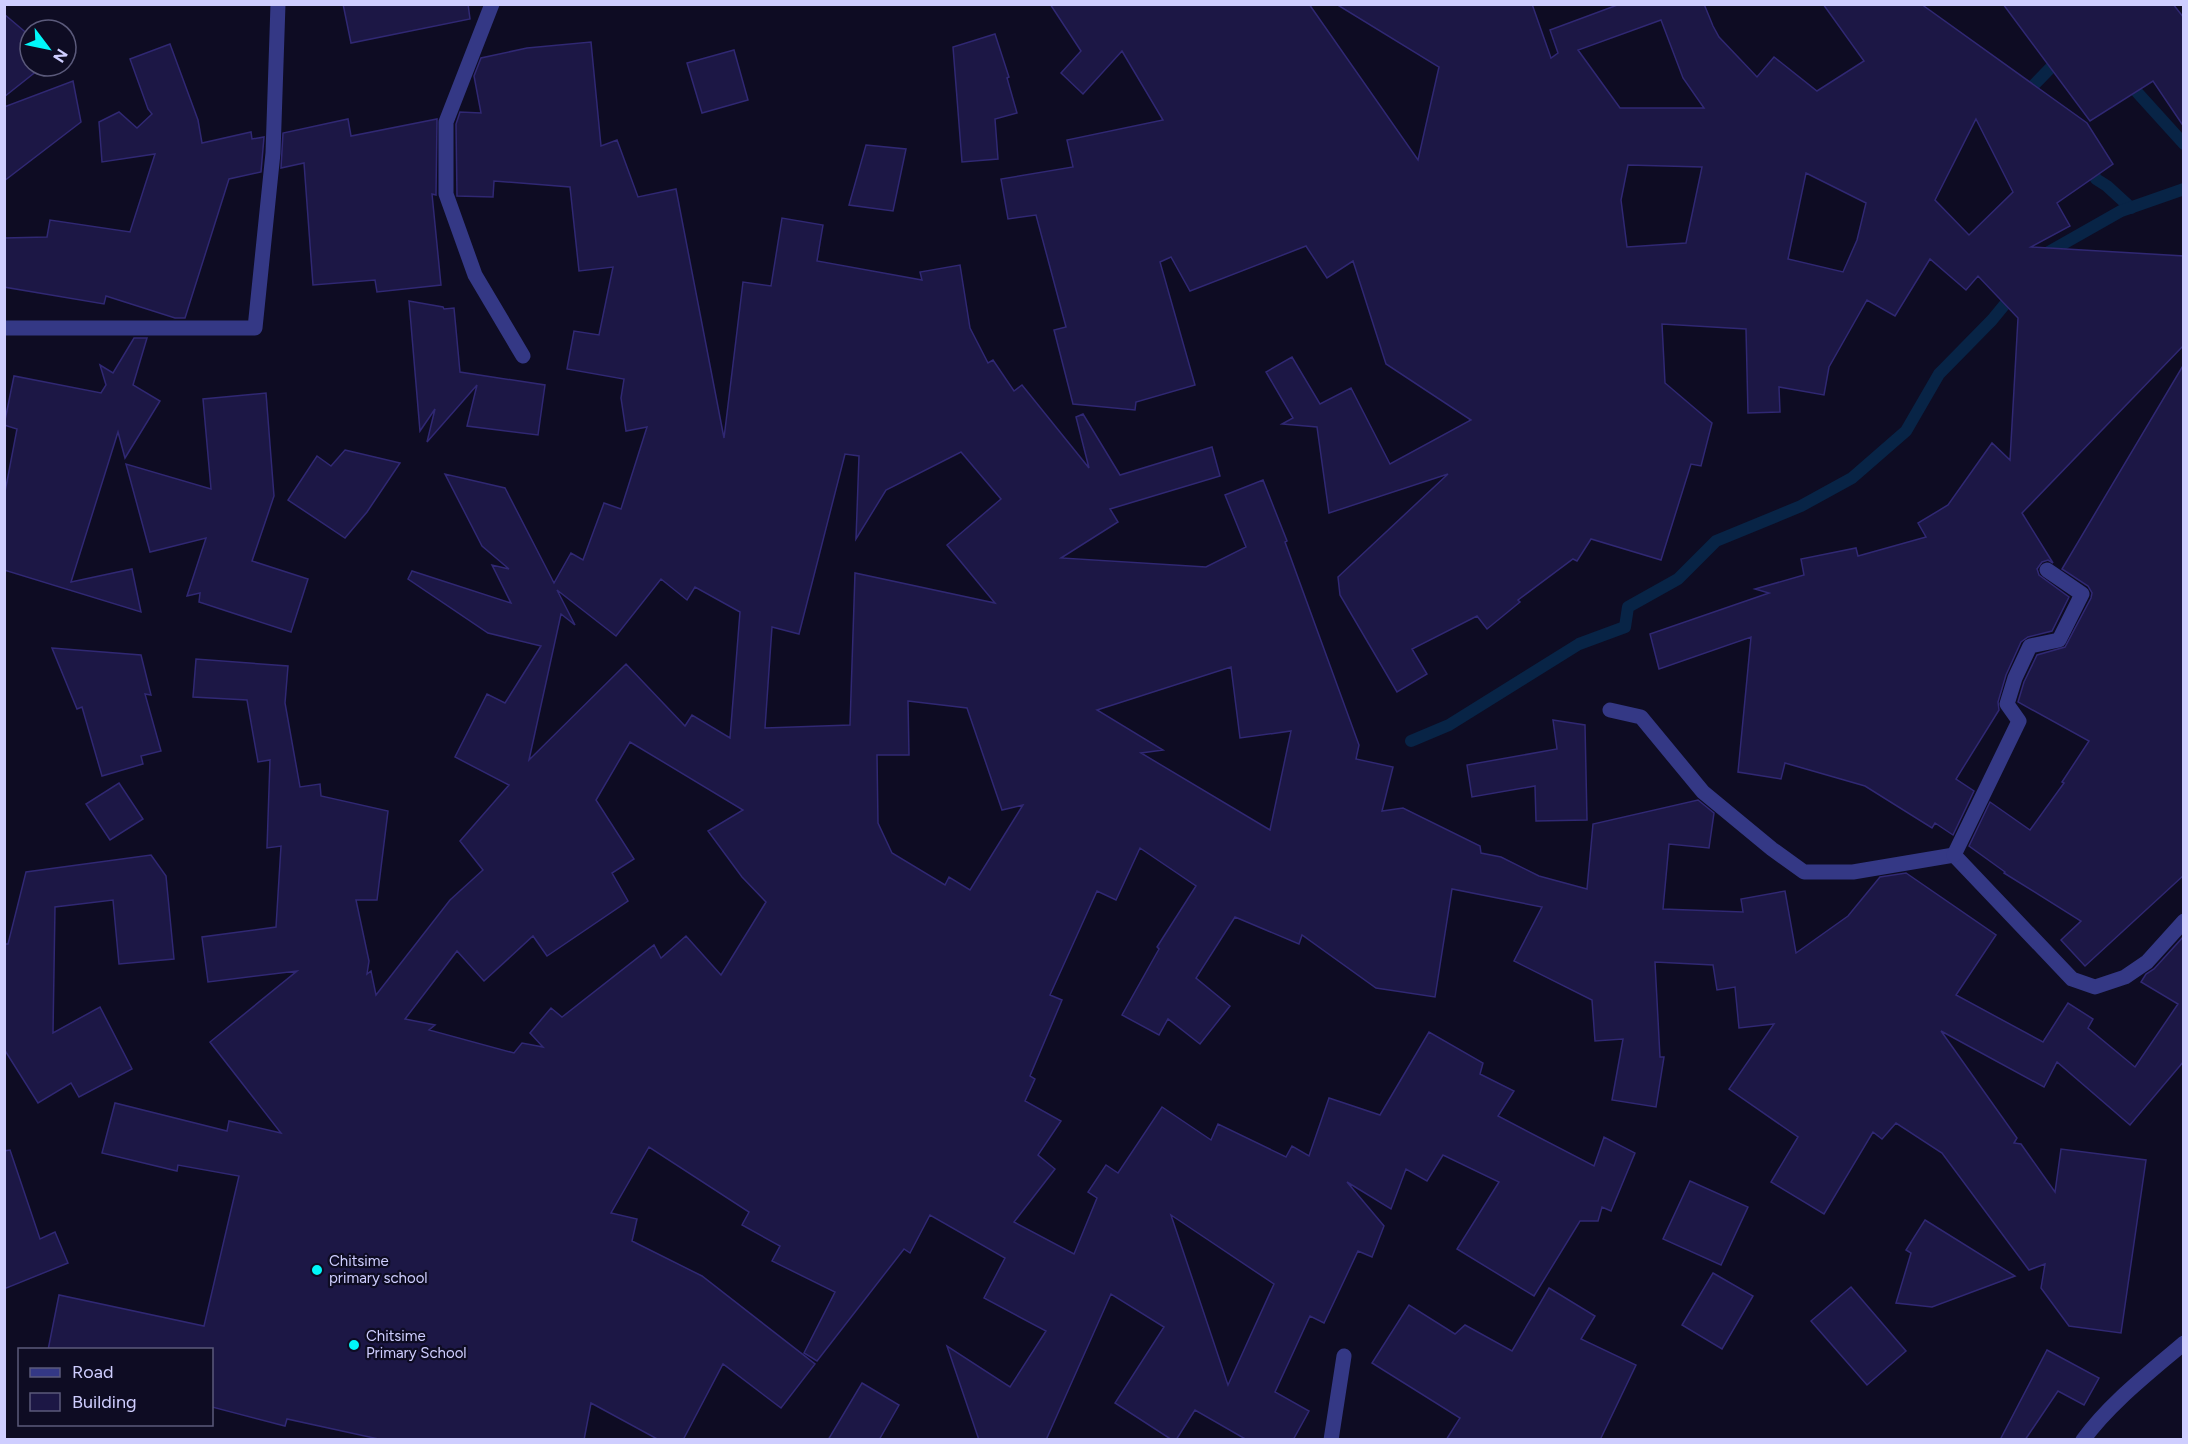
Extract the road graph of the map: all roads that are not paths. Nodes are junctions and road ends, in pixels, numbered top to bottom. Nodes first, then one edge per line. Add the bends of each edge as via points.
1 (278, 4) edge
2 (492, 4) edge
3 (4, 328) edge
4 (523, 356) dead end
5 (2047, 570) dead end
6 (1610, 710) dead end
7 (1954, 855) junction
8 (2184, 921) edge
9 (2184, 1343) edge
10 (1344, 1356) dead end
11 (1332, 1440) edge
12 (2083, 1440) edge

1 - 3 street via 273,153 255,328
2 - 4 street via 446,122 446,194 475,275
5 - 7 street via 2082,594 2060,640 2030,646 2007,704 2019,721
6 - 7 street via 1641,717 1703,792 1804,872 1853,872
7 - 8 street via 2072,979 2095,987 2125,977 2147,962
9 - 12 street
10 - 11 street

